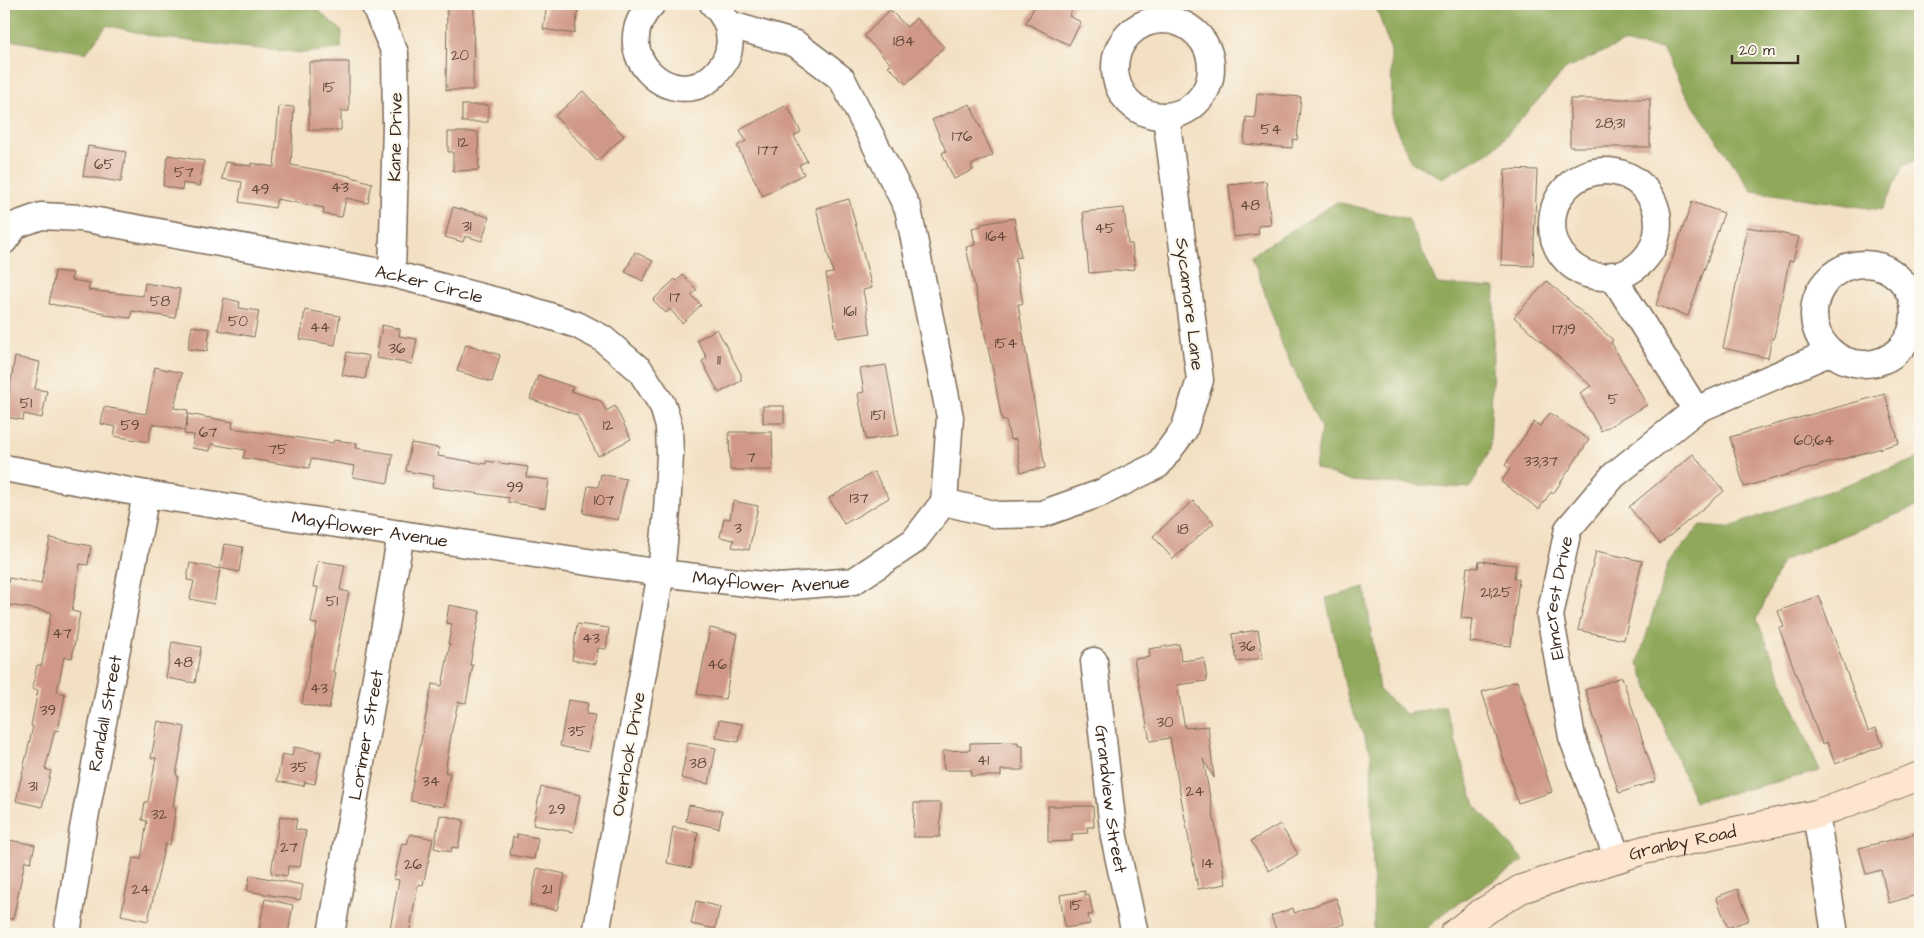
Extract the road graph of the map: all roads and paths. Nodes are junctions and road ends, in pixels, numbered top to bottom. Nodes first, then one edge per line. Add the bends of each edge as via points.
1 (374, 4) edge
2 (652, 4) edge
3 (721, 14) edge
4 (1166, 116) dead end
5 (4, 241) edge
6 (392, 274) junction
7 (1612, 275) junction
8 (1831, 352) dead end
9 (1696, 410) junction
10 (4, 468) edge
11 (146, 494) junction
12 (944, 502) junction
13 (401, 534) junction
14 (661, 573) junction
15 (1094, 661) dead end
16 (1920, 776) edge
17 (1816, 814) junction
18 (1618, 859) junction
19 (67, 934) edge
20 (331, 934) edge
21 (596, 934) edge
22 (1134, 934) edge
23 (1454, 934) edge
24 (1836, 934) edge

1 - 6 street, Kane Drive via 395,53
2 - 3 street via 641,17 636,32 641,64 652,76 666,84 681,87 710,79 721,68 731,39
3 - 12 street via 796,44 842,79 908,210 950,417
4 - 12 street, Sycamore Lane via 1200,380 1184,430 1158,465 1102,493 1042,514 998,515
5 - 6 street, Acker Circle via 16,224 41,216 81,218
6 - 14 street, Acker Circle via 577,325 602,338 640,370 663,406 669,427 668,492
7 - 7 street via 1636,266 1649,253 1656,237 1658,218 1642,186 1626,175 1592,172 1564,190 1555,204 1551,220 1553,237 1570,264 1585,273
7 - 9 street
8 - 9 street, Elmcrest Drive
9 - 18 street, Elmcrest Drive via 1613,476 1568,529 1550,616 1572,737
10 - 11 street, Mayflower Avenue
11 - 13 street, Mayflower Avenue
11 - 19 street, Randall Street via 83,829
12 - 14 street, Mayflower Avenue via 914,541 854,582 780,587
13 - 14 street, Mayflower Avenue
13 - 20 street, Lorimer Street
14 - 21 street, Overlook Drive
15 - 22 street, Grandview Street via 1114,836
16 - 17 main road, Granby Road
17 - 18 main road, Granby Road via 1644,850
17 - 24 street
18 - 23 main road, Granby Road via 1521,890 1478,915

